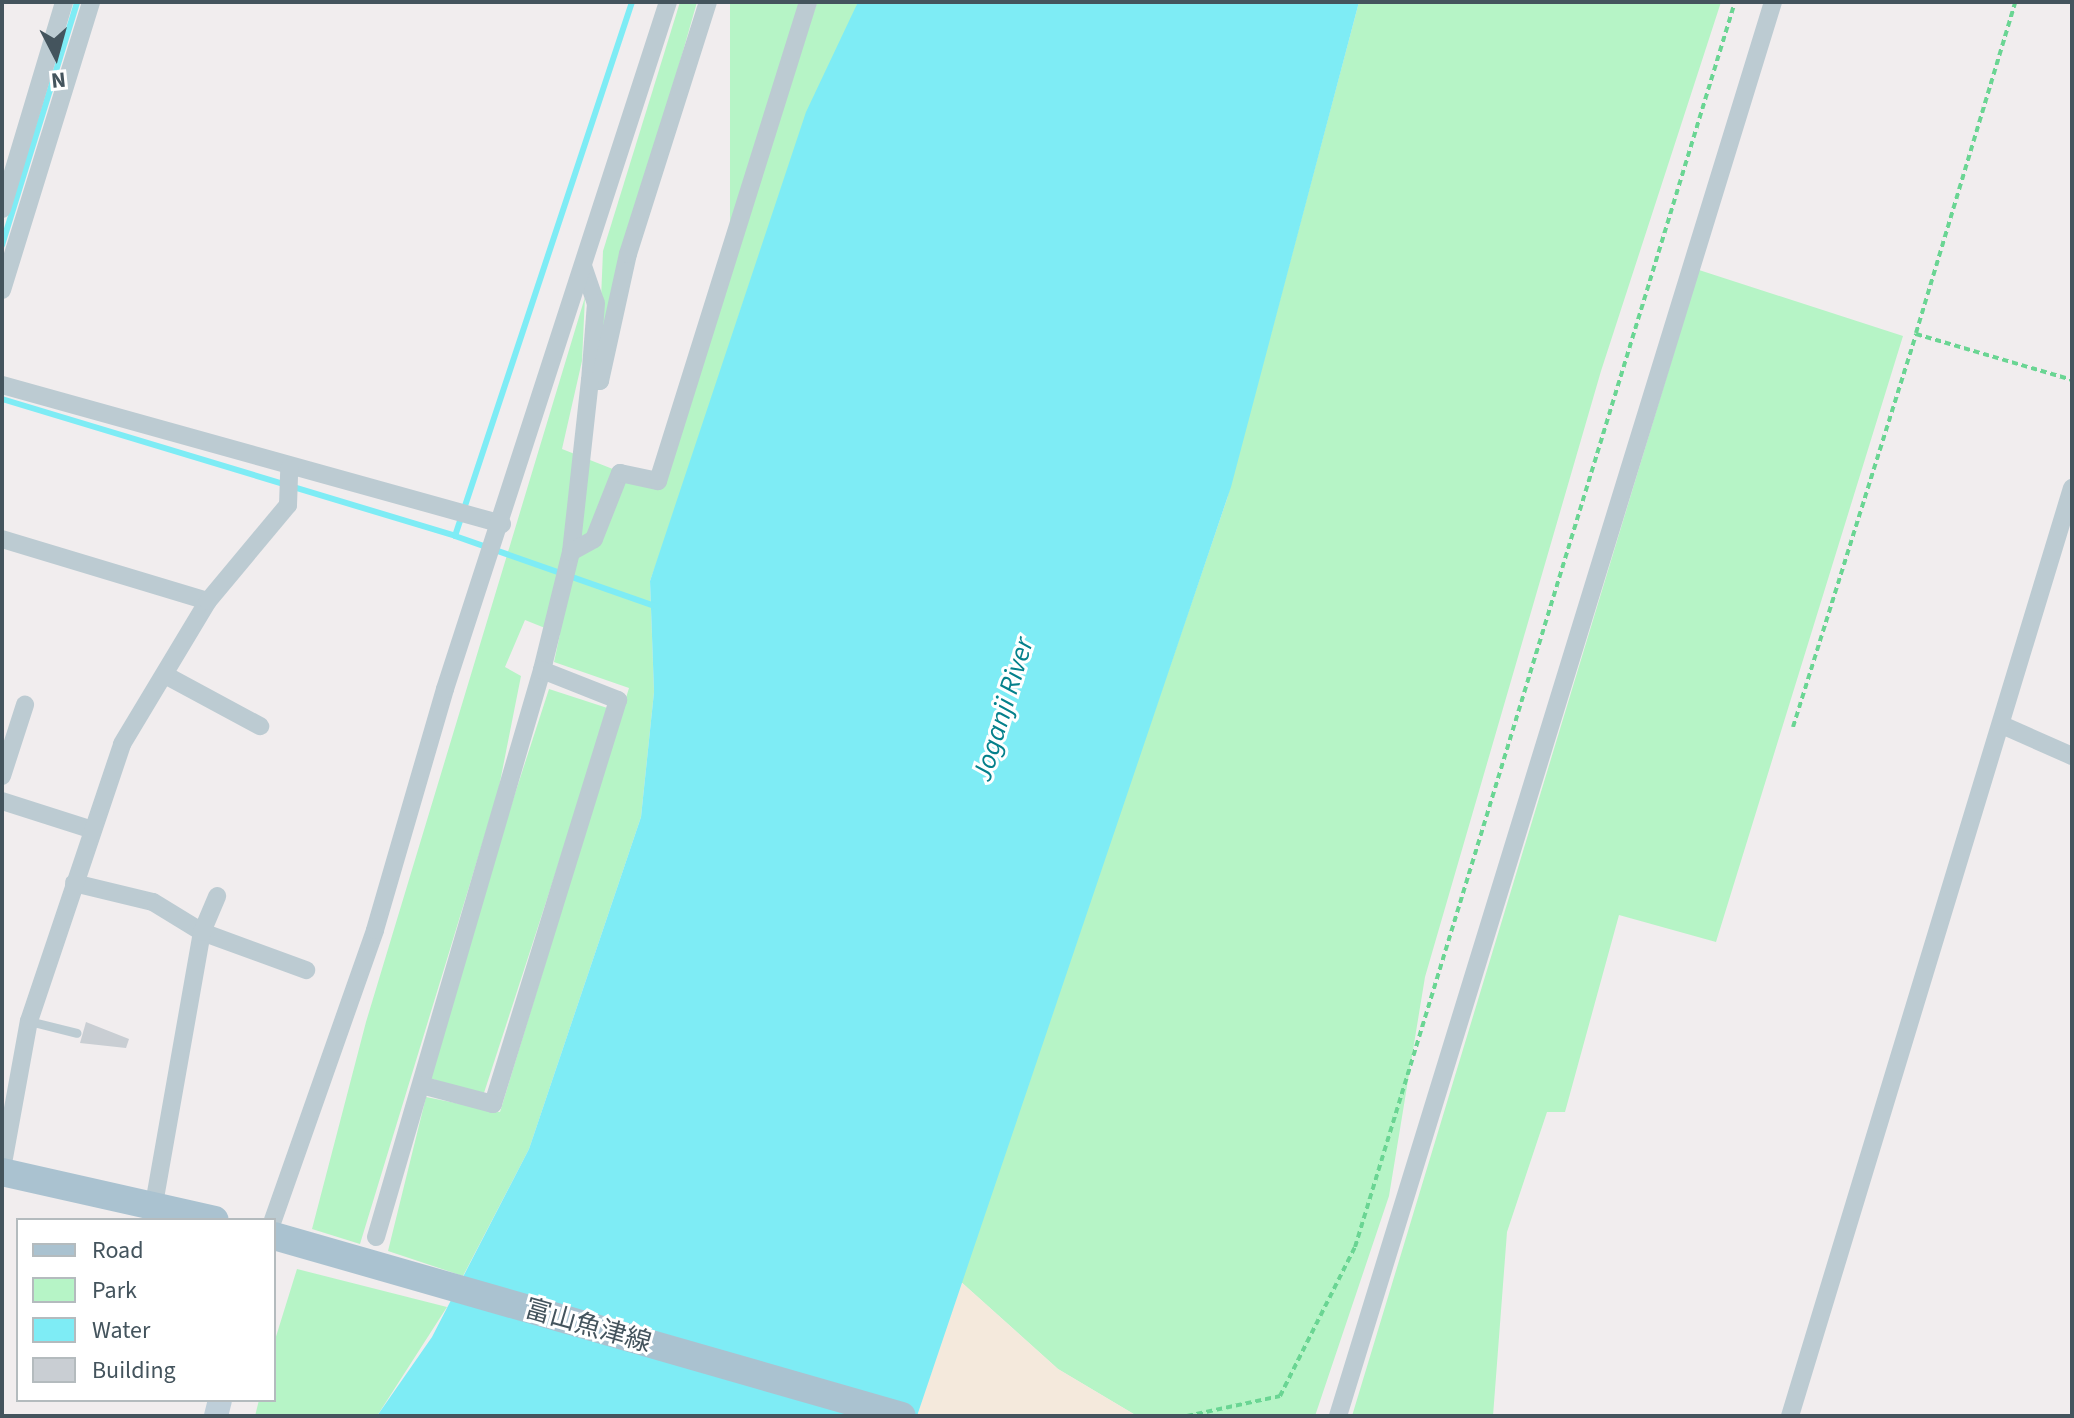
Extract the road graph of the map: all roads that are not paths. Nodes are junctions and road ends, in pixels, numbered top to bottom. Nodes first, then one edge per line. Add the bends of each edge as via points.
1 (64, 2) edge
2 (91, 2) edge
3 (668, 2) edge
4 (708, 2) edge
5 (808, 2) edge
6 (1773, 2) edge
7 (2, 209) edge
8 (583, 266) junction
9 (2, 290) edge
10 (590, 381) junction
11 (2, 385) edge
12 (289, 468) junction
13 (2072, 488) edge
14 (502, 524) junction
15 (2, 539) edge
16 (571, 552) junction
17 (208, 601) junction
18 (542, 670) junction
19 (167, 676) junction
20 (25, 705) dead end
21 (2002, 725) junction
22 (260, 726) dead end
23 (2072, 756) edge
24 (4, 766) edge
25 (2, 801) edge
26 (90, 829) junction
27 (74, 883) junction
28 (217, 896) dead end
29 (202, 932) junction
30 (306, 970) dead end
31 (29, 1021) junction
32 (77, 1033) dead end
33 (421, 1085) junction
34 (2, 1170) edge
35 (154, 1204) junction
36 (207, 1218) edge
37 (274, 1218) edge
38 (276, 1237) edge
39 (376, 1237) dead end
40 (902, 1416) edge
41 (1338, 1416) edge
42 (1790, 1416) edge

1 - 7 street
2 - 9 street
3 - 8 street
4 - 10 street via 628,254 600,381
5 - 16 street via 658,481 620,473 594,539
6 - 41 street
8 - 10 street via 596,303
8 - 14 street
10 - 16 street
11 - 12 street
12 - 14 street
12 - 17 street via 288,505
13 - 21 street
14 - 37 street via 375,930
15 - 17 street
16 - 18 street
17 - 19 street
18 - 33 street
18 - 33 street via 618,700 493,1104
19 - 22 street
19 - 26 street via 122,744
20 - 24 street
21 - 23 street
21 - 42 street
25 - 26 street
26 - 27 street
27 - 29 street via 153,902
27 - 31 street
28 - 29 street
29 - 30 street
29 - 35 street
31 - 32 lane
31 - 34 street
33 - 39 street
34 - 35 main road
35 - 36 main road
38 - 40 main road, 富山魚津線

